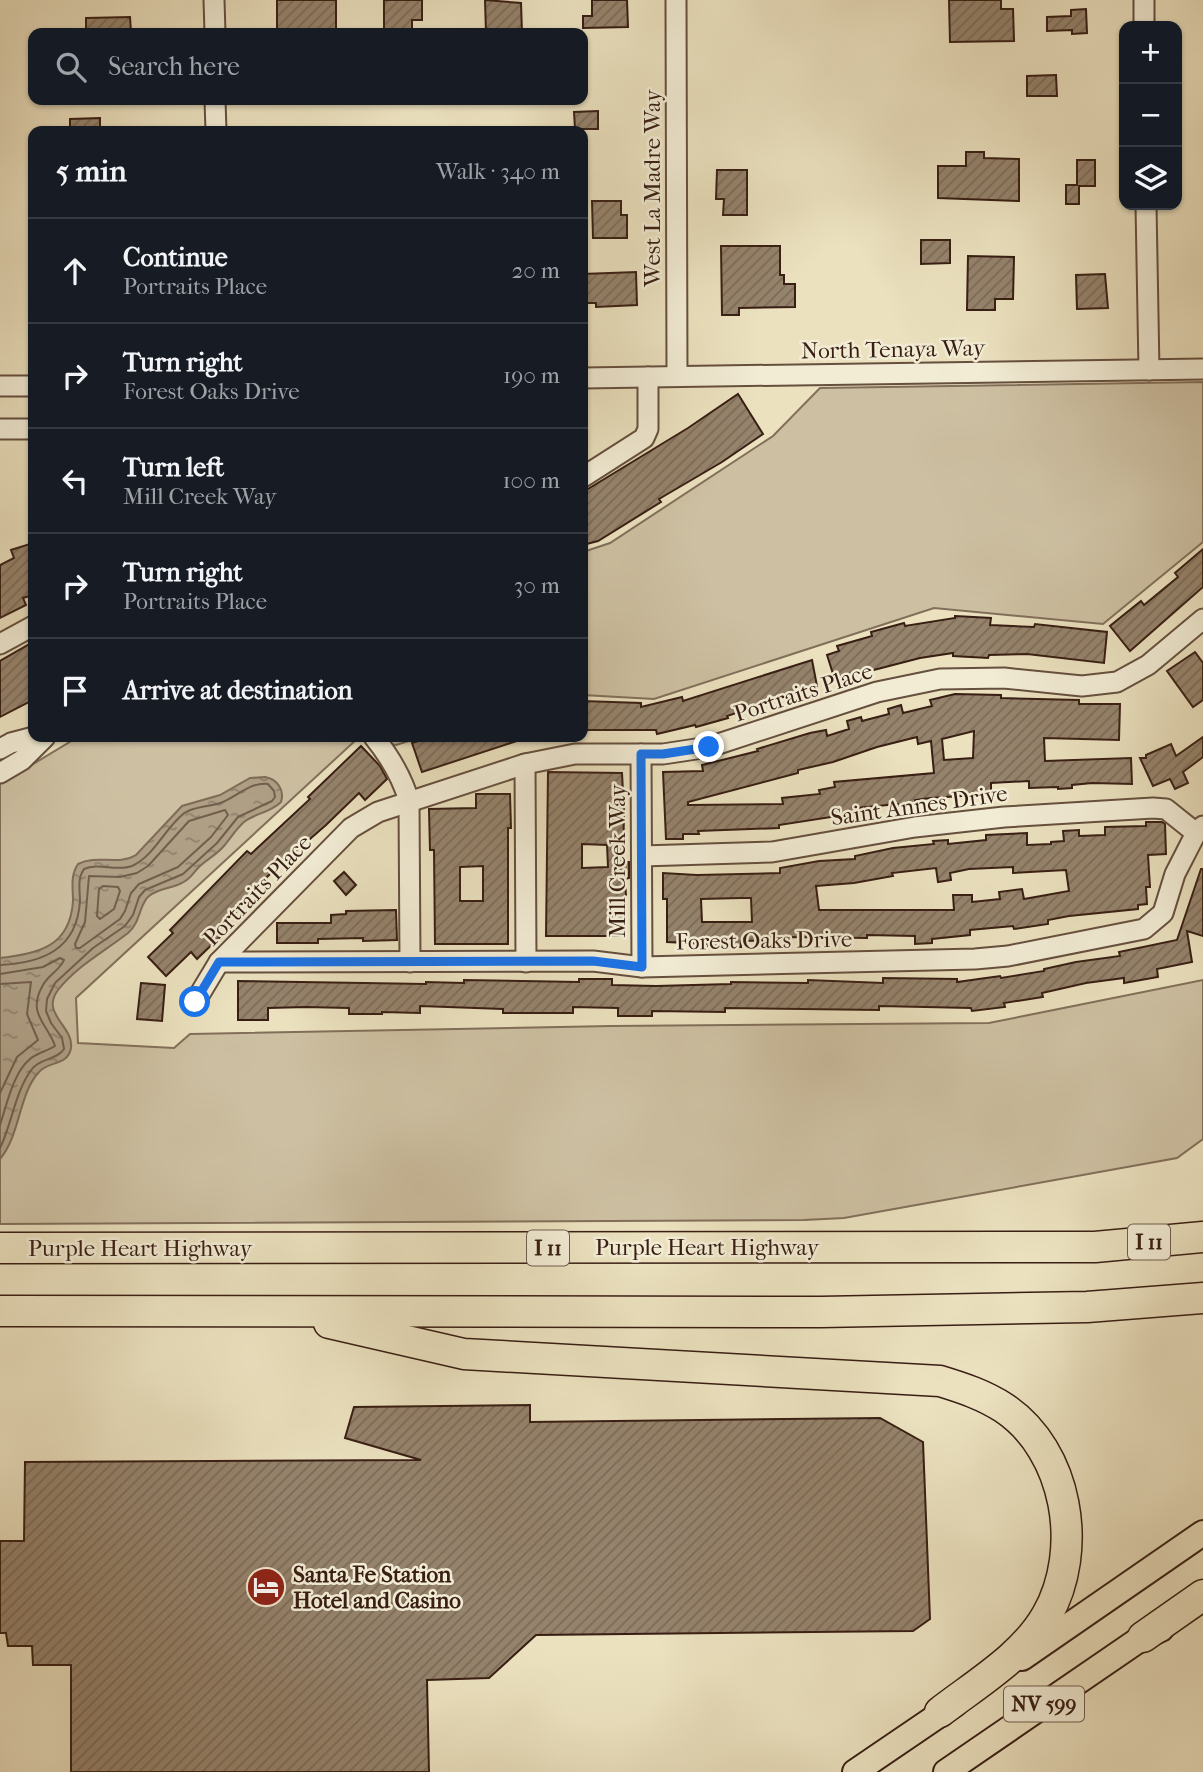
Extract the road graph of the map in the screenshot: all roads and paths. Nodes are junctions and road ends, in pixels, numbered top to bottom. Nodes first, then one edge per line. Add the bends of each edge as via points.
1 (214, 0) edge
2 (676, 0) edge
3 (1143, 0) edge
4 (1144, 21) edge
5 (215, 28) edge
6 (215, 105) edge
7 (216, 126) edge
8 (1146, 210) edge
9 (1203, 369) edge
10 (1149, 370) junction
11 (677, 376) junction
12 (648, 377) junction
13 (588, 378) edge
14 (0, 386) edge
15 (28, 386) edge
16 (0, 429) edge
17 (28, 429) edge
18 (588, 474) edge
19 (1203, 619) edge
20 (28, 629) edge
21 (0, 644) edge
22 (28, 739) edge
23 (40, 742) edge
24 (378, 742) edge
25 (0, 749) edge
26 (641, 754) junction
27 (525, 764) junction
28 (0, 773) edge
29 (409, 802) junction
30 (1200, 829) edge
31 (642, 856) junction
32 (219, 962) junction
33 (410, 962) junction
34 (526, 962) junction
35 (642, 967) junction
36 (195, 1002) dead end
37 (1203, 1237) edge
38 (0, 1248) edge
39 (1203, 1298) edge
40 (0, 1311) edge
41 (274, 1311) junction
42 (1203, 1533) edge
43 (1203, 1595) edge
44 (1203, 1610) edge
45 (1143, 1637) junction
46 (940, 1712) junction
47 (855, 1772) edge
48 (946, 1772) edge

1 - 5 street
2 - 11 street, West La Madre Way
3 - 4 street
6 - 7 street
8 - 10 street
9 - 10 street, North Tenaya Way
10 - 11 street, North Tenaya Way
11 - 12 street, North Tenaya Way
12 - 13 street, North Tenaya Way
12 - 18 street via 644,438
14 - 15 street
16 - 17 street
19 - 26 street, Portraits Place via 1148,665 1117,682 1082,686 1004,678 940,679 877,692 709,747
20 - 21 street
22 - 25 street
23 - 28 street
24 - 29 street via 403,781
26 - 27 street, Portraits Place via 575,754
26 - 31 street, Mill Creek Way
27 - 29 street, Portraits Place
27 - 34 street
29 - 32 street, Portraits Place via 351,828
29 - 33 street
30 - 31 street, Saint Annes Drive via 1166,809 1153,808 928,825 772,852
30 - 35 street, Forest Oaks Drive via 1175,874 1163,913 1144,929 975,959
31 - 35 street, Mill Creek Way
32 - 33 street, Forest Oaks Drive
32 - 36 street, Portraits Place
33 - 34 street, Forest Oaks Drive
34 - 35 street, Forest Oaks Drive via 593,961
37 - 38 highway, Purple Heart Highway / I 11 via 1095,1247
39 - 41 highway via 1087,1307 834,1312
40 - 41 highway
41 - 46 highway via 464,1354 940,1381 974,1391 1006,1409 1034,1437 1064,1501 1067,1541 1062,1580 1047,1616 1018,1650
42 - 46 main road
43 - 45 highway
44 - 45 main road
45 - 48 main road, NV 599
46 - 47 main road

